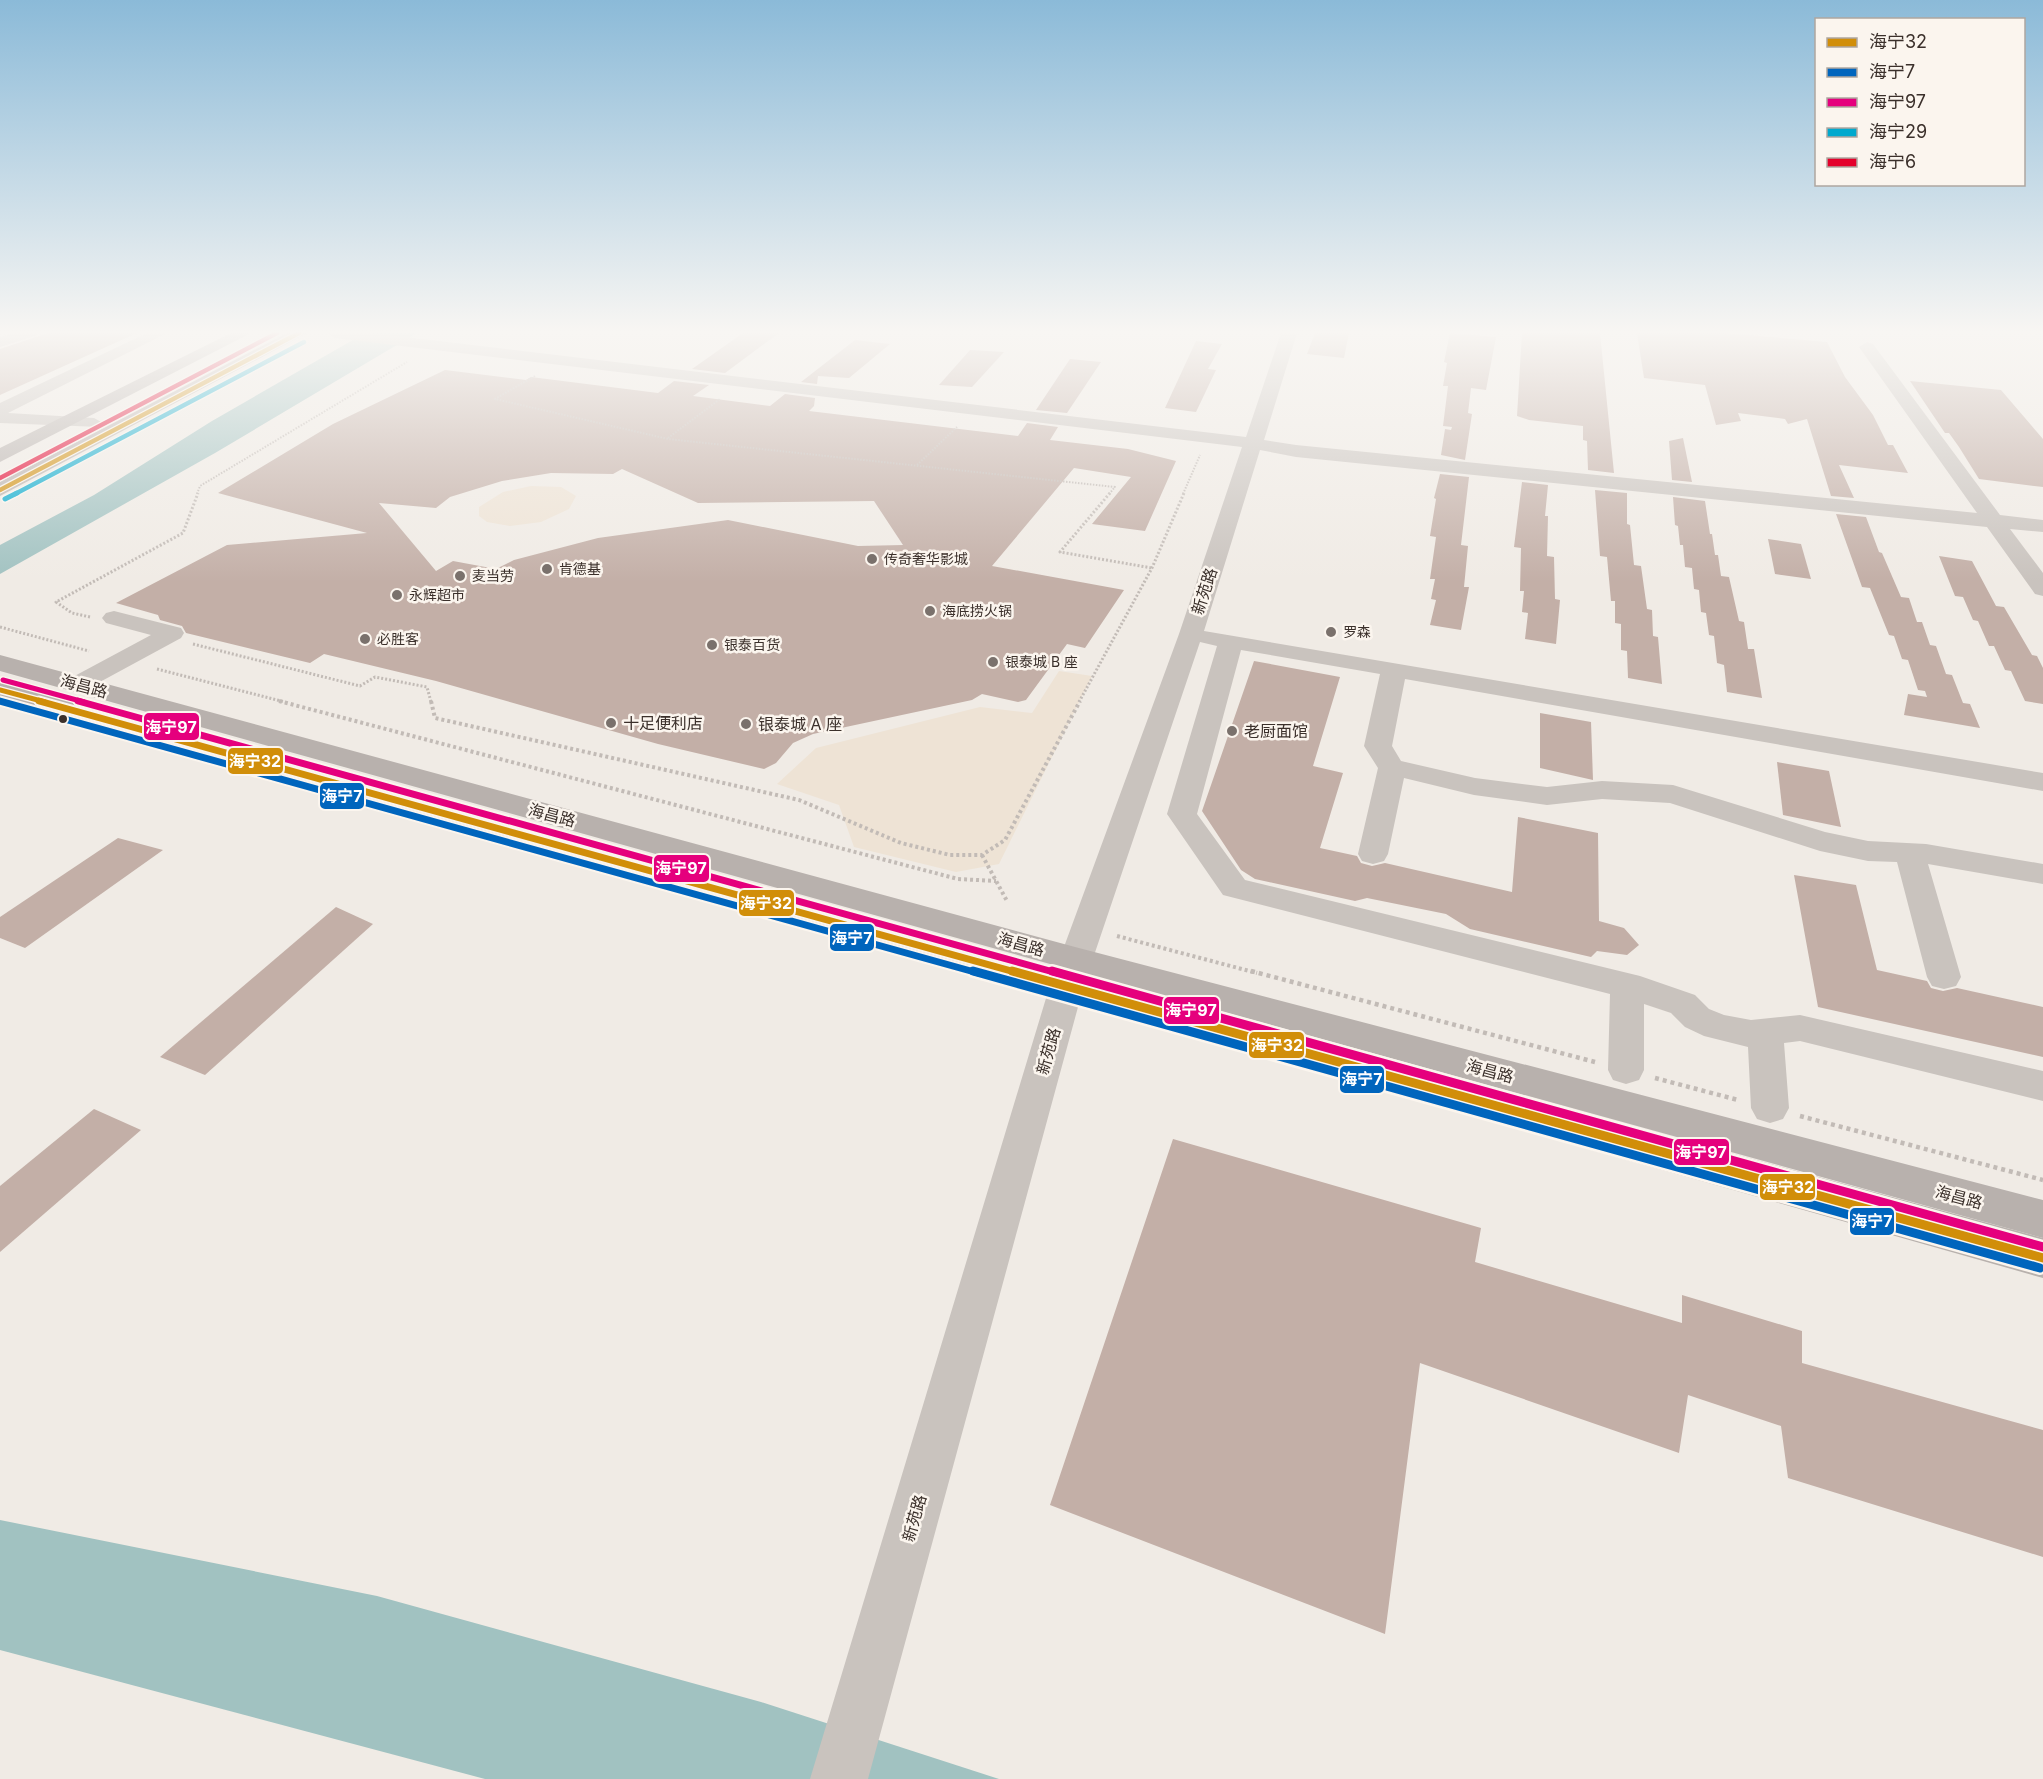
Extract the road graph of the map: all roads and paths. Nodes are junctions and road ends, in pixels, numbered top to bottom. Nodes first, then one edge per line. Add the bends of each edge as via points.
1 (78, 416) edge
2 (108, 416) edge
3 (141, 416) edge
4 (309, 416) edge
5 (569, 416) edge
6 (698, 416) edge
7 (1033, 416) edge
8 (1261, 416) edge
9 (1917, 416) edge
10 (0, 418) edge
11 (66, 422) junction
12 (949, 422) dead end
13 (94, 423) junction
14 (45, 434) junction
15 (668, 439) junction
16 (1252, 442) junction
17 (1201, 453) dead end
18 (0, 456) edge
19 (916, 466) junction
20 (0, 472) edge
21 (0, 490) edge
22 (1993, 521) junction
23 (2043, 526) edge
24 (1152, 568) junction
25 (2043, 589) edge
26 (105, 619) joint
27 (0, 627) edge
28 (1191, 634) junction
29 (165, 637) junction
30 (1231, 641) junction
31 (123, 660) junction
32 (0, 663) edge
33 (1394, 669) junction
34 (78, 684) junction
35 (0, 690) edge
36 (1392, 768) junction
37 (2043, 782) edge
38 (1910, 853) junction
39 (1373, 854) dead end
40 (982, 855) junction
41 (2043, 874) edge
42 (996, 881) junction
43 (1007, 902) dead end
44 (1117, 936) dead end
45 (1071, 972) junction
46 (1944, 977) dead end
47 (1627, 986) junction
48 (1765, 1032) junction
49 (1626, 1070) junction
50 (2043, 1086) edge
51 (1770, 1108) junction
52 (2043, 1180) edge
53 (2043, 1219) edge
54 (2043, 1258) edge
55 (838, 1779) edge

1 - 11 main road
2 - 13 main road
3 - 21 main road
4 - 26 path via 200,486 183,533 56,602 72,613
5 - 15 path
6 - 15 path
7 - 16 street
8 - 16 street, 新苑路
9 - 22 street
10 - 11 street
11 - 13 street
11 - 14 main road
12 - 19 path via 960,423
13 - 14 main road
13 - 20 main road
14 - 18 main road
15 - 19 path
16 - 22 street via 1296,451
16 - 28 street, 新苑路
17 - 24 path
19 - 24 path via 1115,487 1060,552
22 - 23 street
22 - 25 street
24 - 40 path via 1005,840
26 - 29 street via 172,633
27 - 31 path
28 - 30 street
28 - 45 street, 新苑路
29 - 31 street
29 - 40 path via 360,686 375,677 426,687 435,718 799,800 901,843 950,855
30 - 33 street
30 - 47 street via 1182,814 1234,888
31 - 34 street
31 - 42 path via 958,879
32 - 34 main road, 海昌路
33 - 36 street via 1378,746
33 - 37 street
34 - 45 main road, 海昌路
35 - 45 main road, 海昌路
36 - 38 street via 1474,786 1548,796 1602,790 1673,795 1820,841 1868,851
36 - 39 street
38 - 41 street
38 - 46 street
40 - 42 path
42 - 43 path
44 - 49 path
45 - 53 main road, 海昌路
45 - 54 main road, 海昌路
45 - 55 street, 新苑路
47 - 48 street via 1683,1004 1697,1018 1717,1027 1751,1034
47 - 49 street
48 - 50 street via 1800,1028
48 - 51 street
49 - 51 path
51 - 52 path

